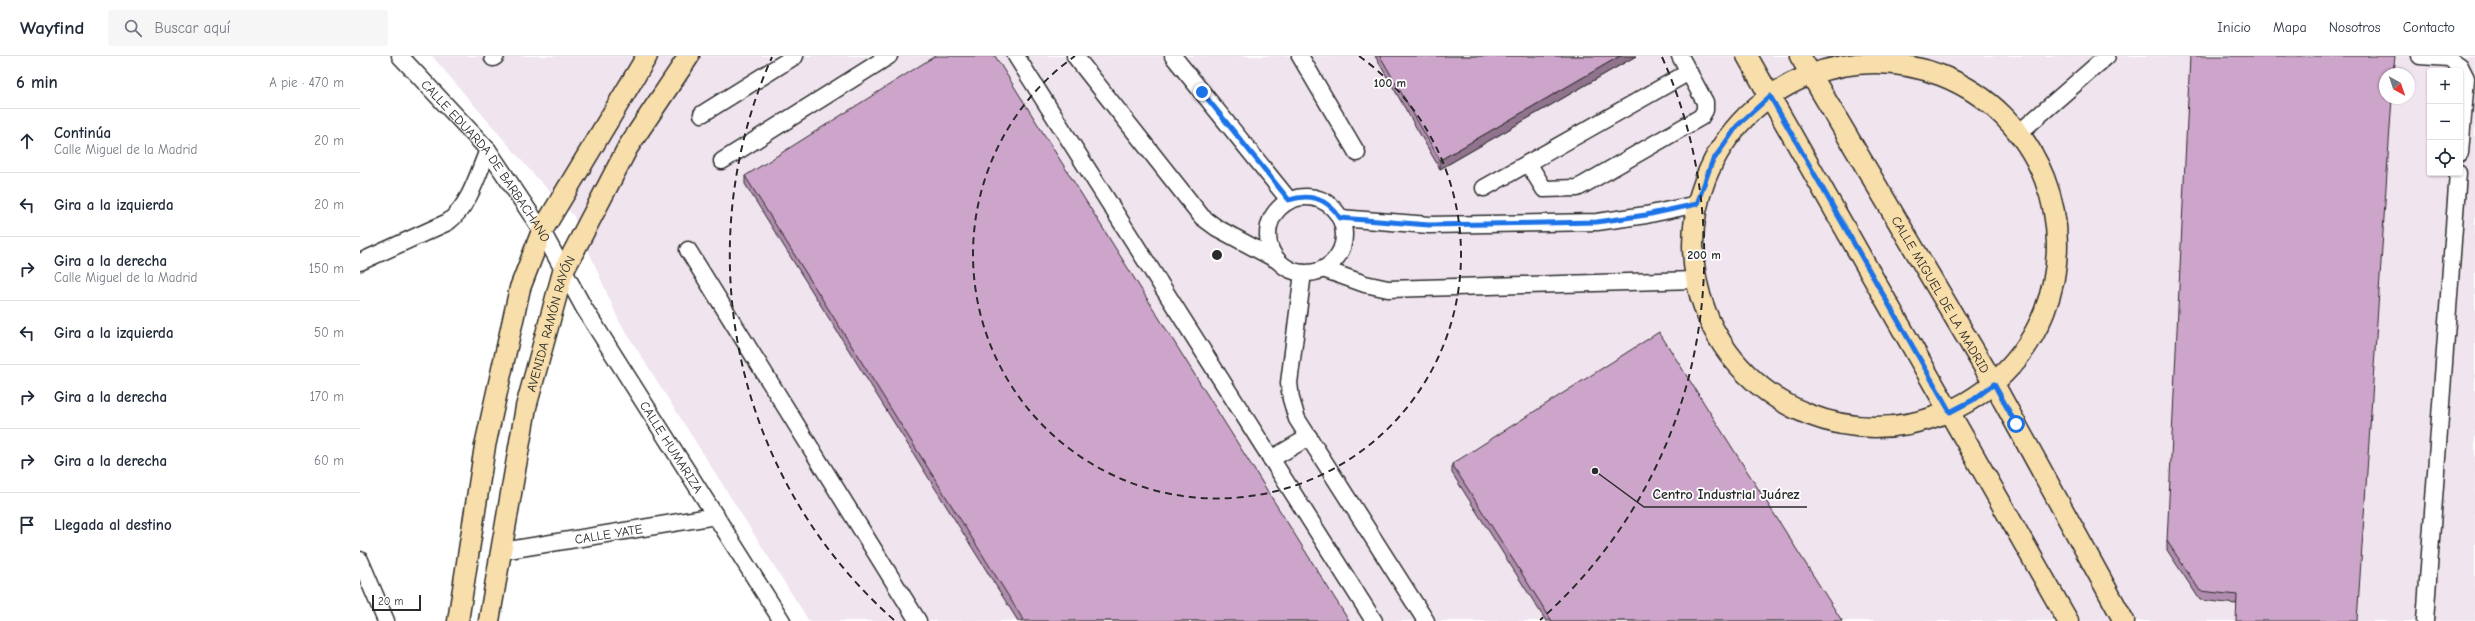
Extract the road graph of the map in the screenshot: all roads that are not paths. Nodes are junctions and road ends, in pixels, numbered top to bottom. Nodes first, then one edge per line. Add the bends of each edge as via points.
1 (400, 56) edge
2 (647, 56) edge
3 (689, 56) edge
4 (795, 56) edge
5 (889, 56) edge
6 (1016, 56) edge
7 (1075, 56) edge
8 (1173, 56) edge
9 (1300, 56) edge
10 (1680, 56) edge
11 (1746, 56) edge
12 (1800, 56) edge
13 (2107, 56) edge
14 (2420, 56) edge
15 (1689, 72) junction
16 (1810, 74) junction
17 (1770, 96) junction
18 (702, 114) dead end
19 (2020, 132) junction
20 (2461, 140) edge
21 (488, 150) junction
22 (1357, 153) dead end
23 (722, 161) dead end
24 (1528, 162) junction
25 (2458, 176) edge
26 (1484, 188) dead end
27 (1289, 200) junction
28 (1697, 204) junction
29 (1340, 218) junction
30 (542, 231) junction
31 (688, 250) dead end
32 (1277, 260) junction
33 (360, 262) edge
34 (1323, 269) junction
35 (563, 272) junction
36 (1303, 273) junction
37 (1695, 280) junction
38 (1994, 384) junction
39 (1950, 412) junction
40 (1309, 437) junction
41 (1271, 459) junction
42 (716, 516) junction
43 (502, 551) junction
44 (360, 560) edge
45 (386, 621) edge
46 (458, 621) edge
47 (489, 621) edge
48 (782, 621) edge
49 (918, 621) edge
50 (1374, 621) edge
51 (1426, 621) edge
52 (2068, 621) edge
53 (2124, 621) edge
54 (2425, 621) edge

1 - 21 street, CALLE EDUARDA DE BARBACHANO
2 - 30 main road
3 - 35 main road, AVENIDA RAMÓN RAYÓN via 628,148
4 - 18 street
5 - 23 street
6 - 41 street
7 - 32 street via 1202,217 1217,228
8 - 27 street
9 - 22 street
10 - 15 street
11 - 17 main road
12 - 16 main road, CALLE MIGUEL DE LA MADRID
13 - 19 street
14 - 20 street via 2449,58 2460,66 2466,78
15 - 24 street
15 - 24 street via 1705,102 1702,117 1583,185 1577,188 1544,189
16 - 17 main road
16 - 19 main road via 1855,63 1902,64 1939,74 1987,100
16 - 38 main road, CALLE MIGUEL DE LA MADRID
17 - 28 main road via 1737,126 1724,144 1712,162
17 - 39 main road
19 - 38 main road via 2043,172 2056,216 2058,263 2047,308 2025,350
21 - 30 street, CALLE EDUARDA DE BARBACHANO
21 - 33 street via 466,204 458,214 448,222
24 - 26 street
25 - 54 street
27 - 29 street via 1304,197 1318,199 1327,203
27 - 32 street via 1281,206 1270,223 1268,242
28 - 29 street via 1597,222 1429,225
28 - 37 main road via 1692,239
29 - 34 street via 1344,227 1342,247 1331,264
30 - 35 street, CALLE EDUARDA DE BARBACHANO
30 - 46 main road via 520,288 485,446
31 - 49 street
32 - 36 street via 1289,269
34 - 36 street
34 - 37 street via 1388,289
35 - 42 street, CALLE HUMARIZA
35 - 43 main road, AVENIDA RAMÓN RAYÓN via 526,407
36 - 40 street via 1289,383 1290,399 1297,419
37 - 39 main road via 1711,328 1744,374 1788,407 1841,425 1896,427
38 - 39 main road via 1973,400
38 - 53 main road, CALLE MIGUEL DE LA MADRID
39 - 52 main road
40 - 41 street
40 - 51 street
41 - 50 street
42 - 43 street, CALLE YATE
42 - 48 street, CALLE HUMARIZA
43 - 47 main road, AVENIDA RAMÓN RAYÓN
44 - 45 street

